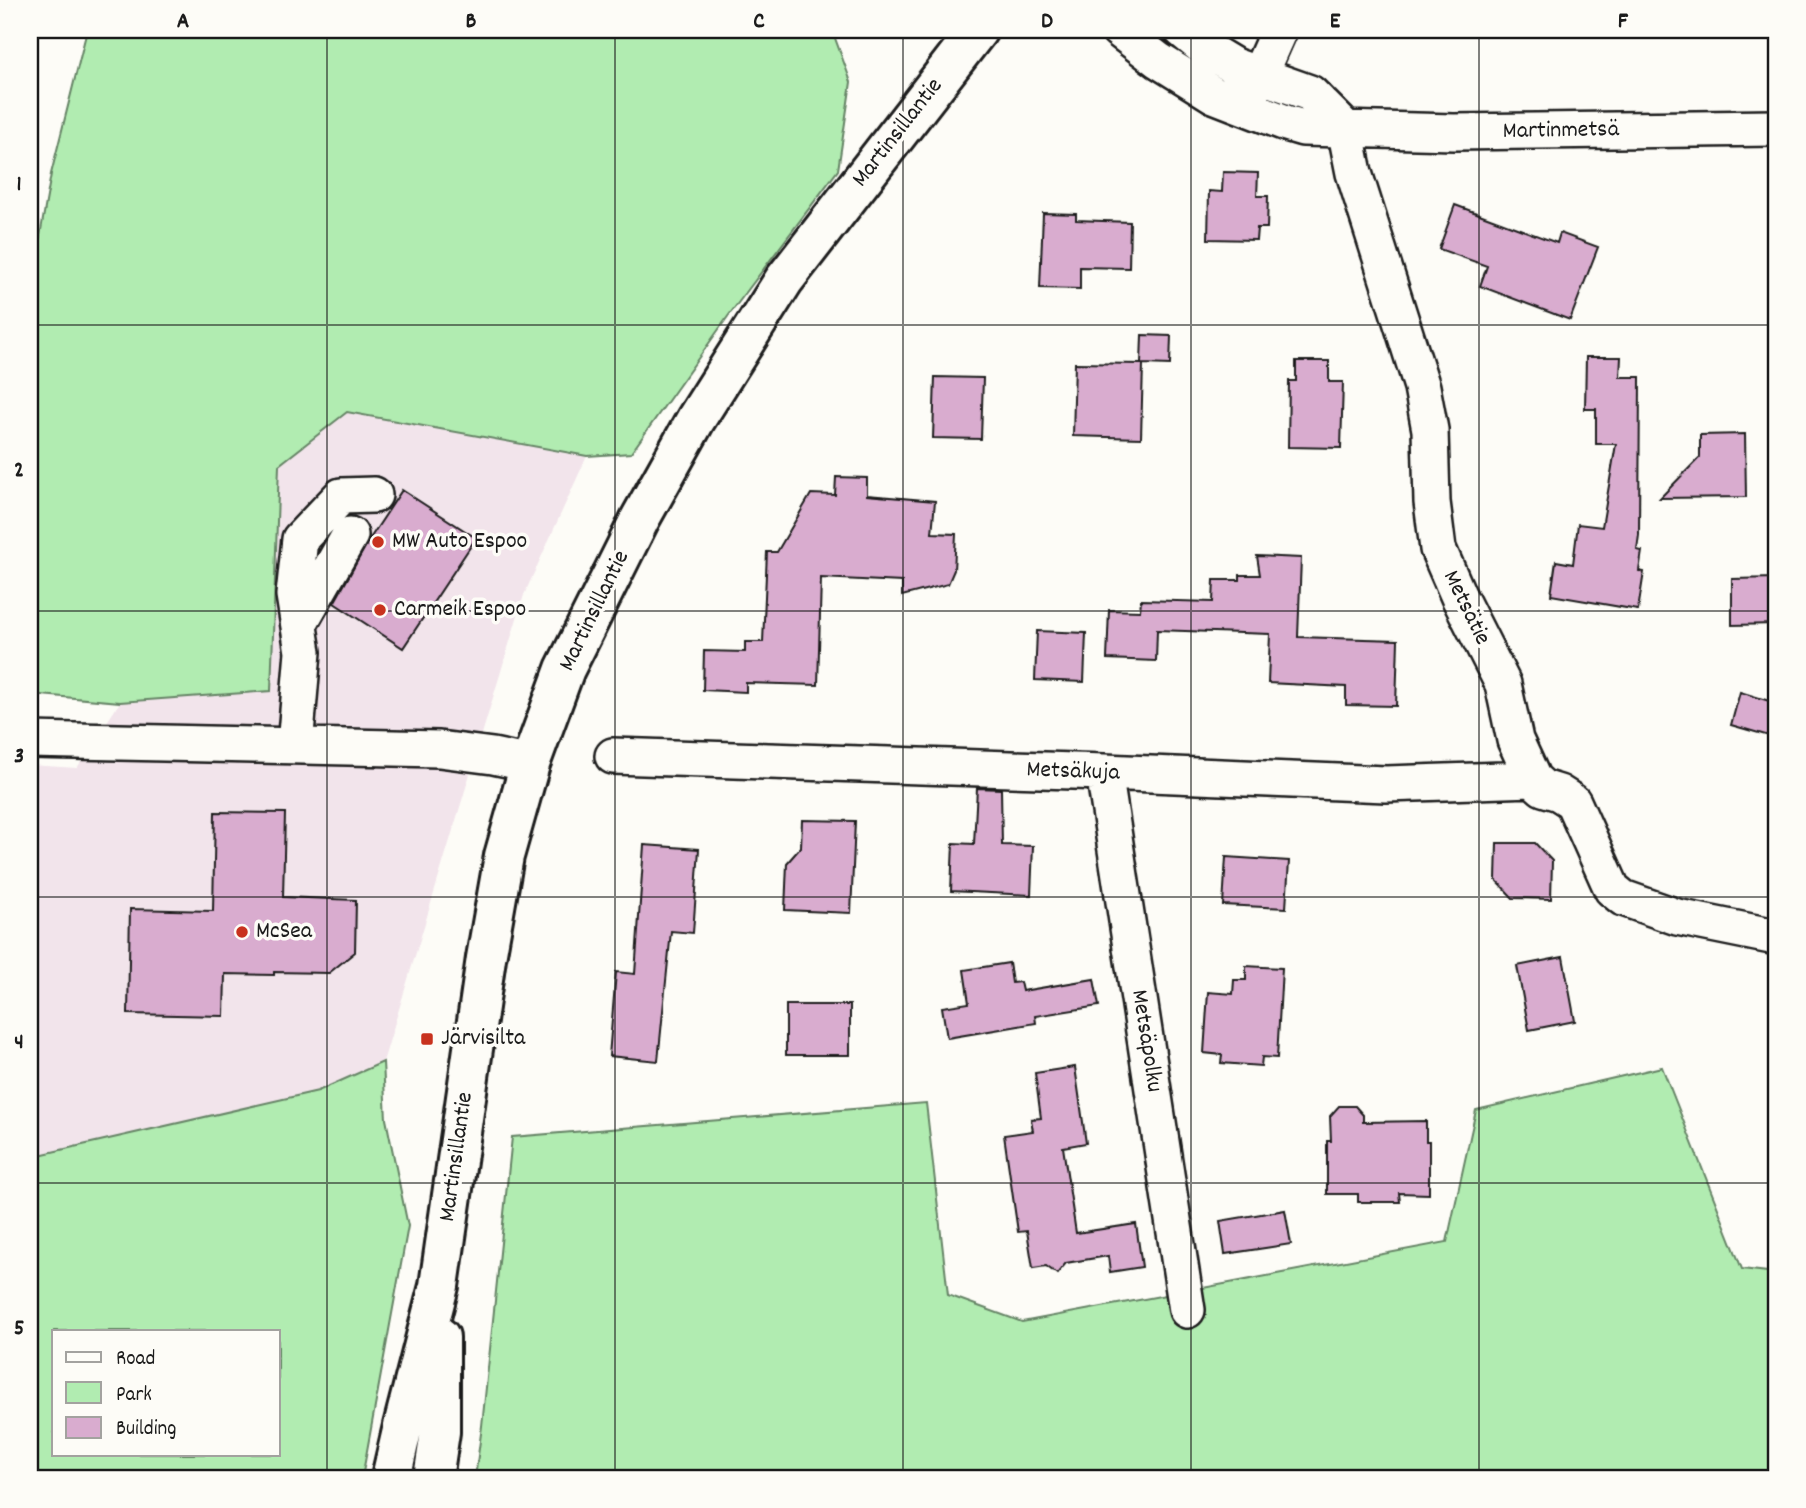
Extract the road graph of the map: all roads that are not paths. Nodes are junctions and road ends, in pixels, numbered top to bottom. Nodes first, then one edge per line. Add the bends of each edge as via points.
1 (978, 30) edge
2 (1119, 30) edge
3 (1182, 30) edge
4 (1279, 30) edge
5 (1258, 75) junction
6 (1245, 106) junction
7 (1345, 128) junction
8 (1776, 128) edge
9 (374, 495) dead end
10 (350, 535) dead end
11 (299, 624) junction
12 (30, 740) edge
13 (295, 746) junction
14 (613, 756) dead end
15 (530, 764) junction
16 (1104, 772) junction
17 (1532, 779) junction
18 (1776, 937) edge
19 (439, 1286) junction
20 (1187, 1310) dead end
21 (391, 1478) edge
22 (433, 1478) edge

1 - 15 main road, Martinsillantie via 784,280 696,419 565,668
2 - 6 street, Martinmetsä via 1214,94
3 - 5 street via 1234,66
4 - 5 street
5 - 6 street
5 - 7 street via 1310,93
6 - 7 street, Martinmetsä via 1303,128
7 - 8 street, Martinmetsä via 1454,132
7 - 17 street, Metsätie via 1354,173 1422,387 1430,430 1438,549 1503,684 1515,740
9 - 11 street via 341,496 300,539 294,596
10 - 11 street
11 - 13 street via 303,652
12 - 13 street
13 - 15 street via 439,749
14 - 16 street, Metsäkuja
15 - 19 main road, Martinsillantie via 504,856 490,932
16 - 17 street, Metsäkuja via 1386,784
16 - 20 street, Metsäpolku
17 - 18 street via 1573,802 1612,888 1623,898 1677,917
19 - 21 main road, Martinsillantie
19 - 22 main road, Martinsillantie via 440,1432

